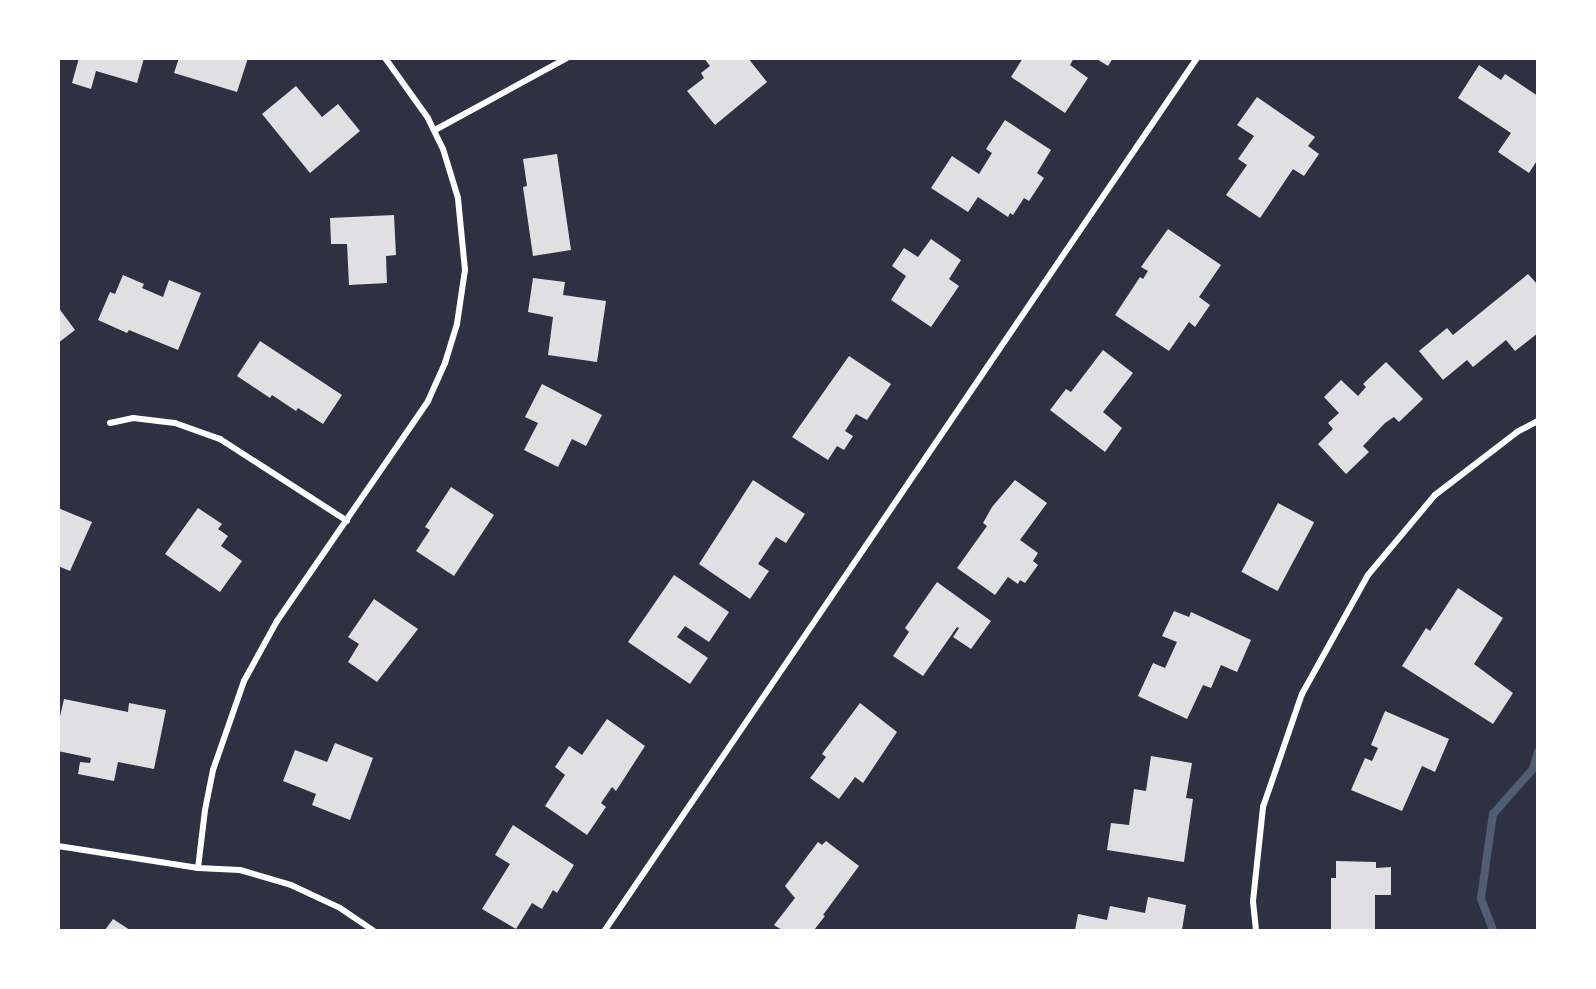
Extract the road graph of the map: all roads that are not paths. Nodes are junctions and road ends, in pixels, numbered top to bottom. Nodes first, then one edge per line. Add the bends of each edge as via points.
1 (386, 58) edge
2 (567, 58) edge
3 (1197, 58) edge
4 (435, 130) junction
5 (1538, 421) edge
6 (110, 423) dead end
7 (347, 521) junction
8 (58, 846) edge
9 (198, 868) junction
10 (373, 930) edge
11 (605, 930) edge
12 (1256, 930) edge

1 - 4 street
2 - 4 street
3 - 11 street
4 - 7 street via 450,169 462,219 465,270 457,324 428,401
5 - 12 street via 1436,495 1368,575 1302,693 1263,807 1253,901
6 - 7 street via 133,418 175,423 220,440
7 - 9 street via 277,621 244,681 212,776
8 - 9 street
9 - 10 street via 240,870 291,885 340,908

